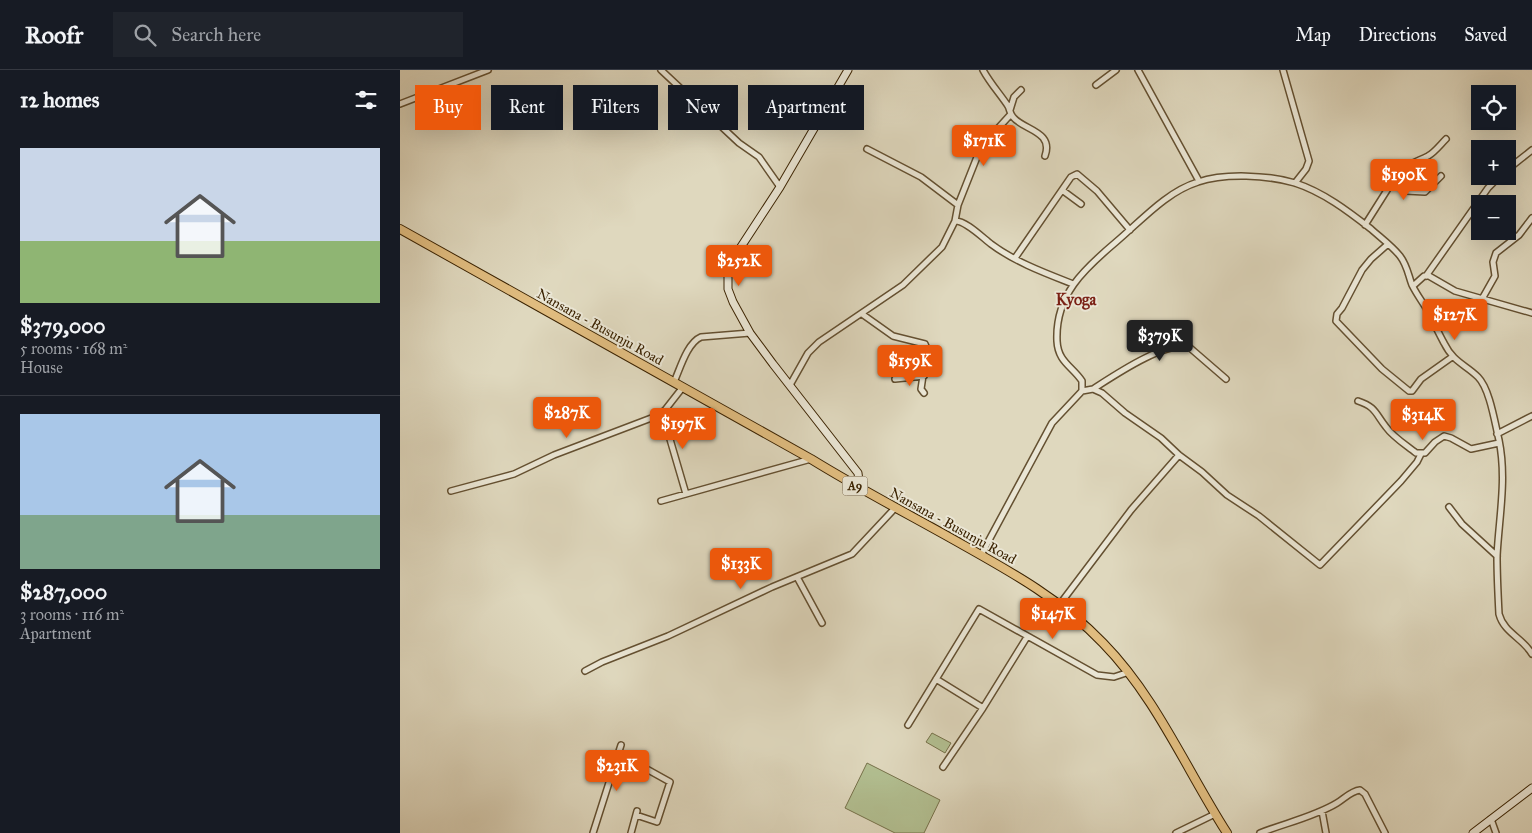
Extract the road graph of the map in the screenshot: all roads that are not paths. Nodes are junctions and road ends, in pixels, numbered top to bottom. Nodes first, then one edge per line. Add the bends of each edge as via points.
1 (488, 70) edge
2 (661, 70) edge
3 (848, 70) edge
4 (983, 70) edge
5 (1116, 70) edge
6 (1138, 70) edge
7 (1284, 70) edge
8 (1096, 85) dead end
9 (1021, 90) dead end
10 (400, 104) edge
11 (1011, 112) junction
12 (1446, 139) dead end
13 (868, 149) dead end
14 (1532, 150) edge
15 (1045, 156) dead end
16 (1516, 163) edge
17 (1441, 176) dead end
18 (1199, 181) junction
19 (1295, 183) junction
20 (1396, 184) junction
21 (1491, 185) edge
22 (780, 187) junction
23 (1062, 190) junction
24 (1081, 204) dead end
25 (958, 205) junction
26 (1532, 218) edge
27 (955, 221) junction
28 (1365, 225) junction
29 (400, 229) edge
30 (1130, 230) junction
31 (1388, 244) junction
32 (1015, 258) junction
33 (1426, 276) junction
34 (1073, 284) junction
35 (1413, 286) junction
36 (1482, 299) junction
37 (1532, 313) edge
38 (862, 314) junction
39 (750, 333) junction
40 (1452, 357) junction
41 (924, 376) junction
42 (895, 379) dead end
43 (1226, 379) dead end
44 (674, 382) junction
45 (790, 385) junction
46 (683, 387) junction
47 (1093, 389) junction
48 (1082, 391) junction
49 (924, 393) dead end
50 (1358, 401) dead end
51 (662, 412) junction
52 (1532, 416) edge
53 (1497, 434) junction
54 (1500, 443) junction
55 (1421, 454) junction
56 (1179, 455) junction
57 (811, 459) junction
58 (860, 489) junction
59 (451, 491) dead end
60 (686, 494) junction
61 (661, 501) dead end
62 (896, 507) junction
63 (1449, 507) dead end
64 (981, 555) junction
65 (1497, 556) junction
66 (797, 577) junction
67 (1060, 604) junction
68 (822, 623) dead end
69 (1027, 637) junction
70 (1532, 654) edge
71 (585, 671) dead end
72 (1129, 672) junction
73 (936, 679) junction
74 (983, 708) junction
75 (908, 725) dead end
76 (621, 745) dead end
77 (643, 767) dead end
78 (943, 767) dead end
79 (1532, 788) edge
80 (1322, 810) junction
81 (1215, 814) junction
82 (1491, 819) junction
83 (593, 833) edge
84 (631, 833) edge
85 (1176, 833) edge
86 (1227, 833) edge
87 (1260, 833) edge
88 (1326, 833) edge
89 (1385, 833) edge
90 (1473, 833) edge
91 (1496, 833) edge

1 - 10 street
2 - 22 street via 739,143 759,157
3 - 22 street
4 - 11 street
5 - 8 street
6 - 18 street
7 - 19 street via 1309,161
9 - 11 street via 1014,97
11 - 15 street via 1016,120 1041,135
11 - 25 street via 982,147
12 - 20 street via 1428,156 1400,172
13 - 25 street via 921,177
14 - 16 street
17 - 20 street via 1421,193 1406,191
18 - 19 street via 1248,176
18 - 30 street via 1169,197
19 - 28 street via 1337,204
20 - 28 street via 1389,187
21 - 33 street
22 - 39 street via 733,259 728,273 732,302
23 - 24 street
23 - 30 street via 1074,175 1081,176
23 - 32 street
25 - 27 street
26 - 36 street via 1519,235 1496,253 1493,262 1495,276
27 - 32 street via 962,222
27 - 38 street via 942,246 918,272
28 - 31 street
29 - 44 main road, Nansana - Busunju Road / A9
30 - 34 street
31 - 35 street via 1407,266
31 - 40 street via 1362,270 1336,321 1382,369 1409,391
32 - 34 street
33 - 35 street
33 - 36 street via 1455,291
34 - 48 street via 1060,311 1057,343 1060,357 1082,381
35 - 40 street
36 - 37 street
38 - 41 street via 892,336 925,344
38 - 45 street via 819,342 808,353
39 - 44 street via 696,338
39 - 45 street
40 - 53 street via 1482,382
41 - 42 street
41 - 49 street
43 - 47 street via 1190,347 1182,345 1158,352
44 - 46 main road, Nansana - Busunju Road / A9
45 - 58 street via 858,473
46 - 51 street
46 - 57 main road, Nansana - Busunju Road / A9
47 - 48 street
47 - 56 street via 1161,438
48 - 64 street via 1052,423
50 - 55 street via 1375,409 1386,428
51 - 59 street via 554,454 514,474
51 - 60 street
52 - 53 street
53 - 54 street
54 - 55 street via 1471,449 1444,436
54 - 65 street via 1503,480
55 - 56 street via 1401,481 1320,565
56 - 67 street
57 - 58 main road, Nansana - Busunju Road / A9
57 - 60 street
58 - 62 main road, Nansana - Busunju Road / A9
60 - 61 street
62 - 64 main road, Nansana - Busunju Road / A9
62 - 66 street via 852,554
63 - 65 street via 1462,524
64 - 67 main road, Nansana - Busunju Road / A9
65 - 70 street via 1501,622
66 - 68 street
66 - 71 street
67 - 72 main road, Nansana - Busunju Road / A9
69 - 72 street via 1097,675 1114,677
69 - 73 street via 980,609
69 - 74 street
72 - 81 main road, Nansana - Busunju Road / A9
73 - 74 street
73 - 75 street
74 - 78 street
76 - 83 street
77 - 84 street via 670,782 657,822 636,813
79 - 82 street
80 - 87 street
80 - 88 street
80 - 89 street via 1354,790 1360,790
81 - 85 street
81 - 86 main road, Nansana - Busunju Road / A9
82 - 90 street
82 - 91 street

